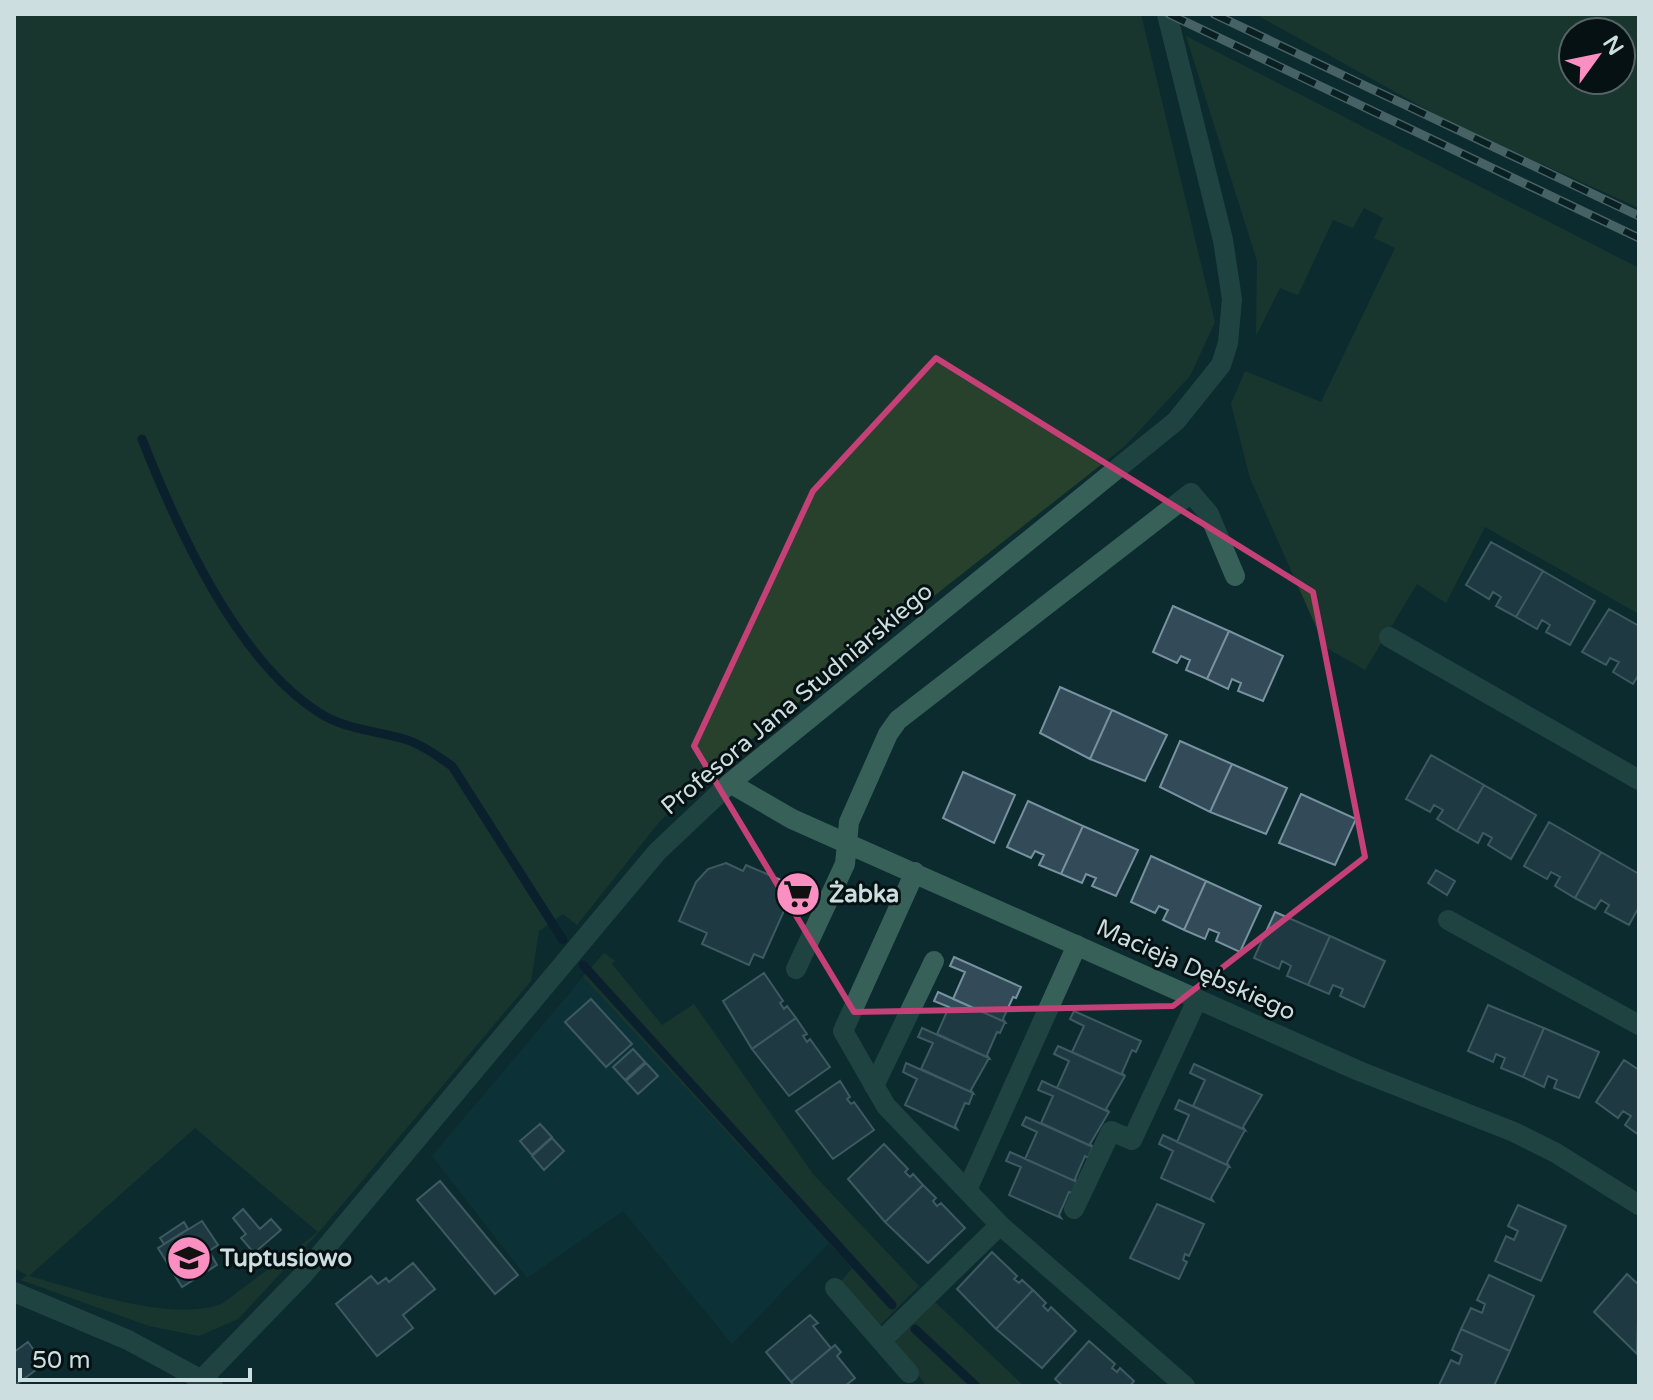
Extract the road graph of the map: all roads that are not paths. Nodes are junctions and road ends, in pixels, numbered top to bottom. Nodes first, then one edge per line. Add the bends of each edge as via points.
1 (1167, 14) edge
2 (1235, 576) dead end
3 (1389, 637) dead end
4 (1639, 780) edge
5 (730, 783) junction
6 (847, 842) junction
7 (915, 872) junction
8 (1448, 920) dead end
9 (1077, 945) junction
10 (934, 961) dead end
11 (796, 969) dead end
12 (1197, 1000) junction
13 (1639, 1025) edge
14 (874, 1086) junction
15 (967, 1190) junction
16 (1639, 1205) edge
17 (1074, 1209) dead end
18 (1000, 1225) junction
19 (835, 1288) dead end
20 (14, 1292) edge
21 (881, 1341) junction
22 (909, 1373) dead end
23 (207, 1382) edge
24 (1185, 1386) edge

1 - 5 street, Profesora Jana Studniarskiego via 1231,277 1228,343 1221,365 1178,420
2 - 6 street via 1209,514 1191,493 898,720 849,822
3 - 4 street
5 - 6 street, Macieja Dębskiego via 792,819
5 - 23 street, Profesora Jana Studniarskiego via 657,852
6 - 7 street, Macieja Dębskiego
6 - 11 street via 845,864
7 - 9 street, Macieja Dębskiego
7 - 14 street via 843,1031
8 - 13 street
9 - 12 street, Macieja Dębskiego
9 - 15 street
10 - 14 street
12 - 16 street, Macieja Dębskiego via 1514,1132
12 - 17 street via 1132,1140 1111,1131
14 - 15 street via 886,1106
15 - 18 street
18 - 21 street
18 - 24 street
19 - 21 street
20 - 23 street via 128,1340
21 - 22 street

